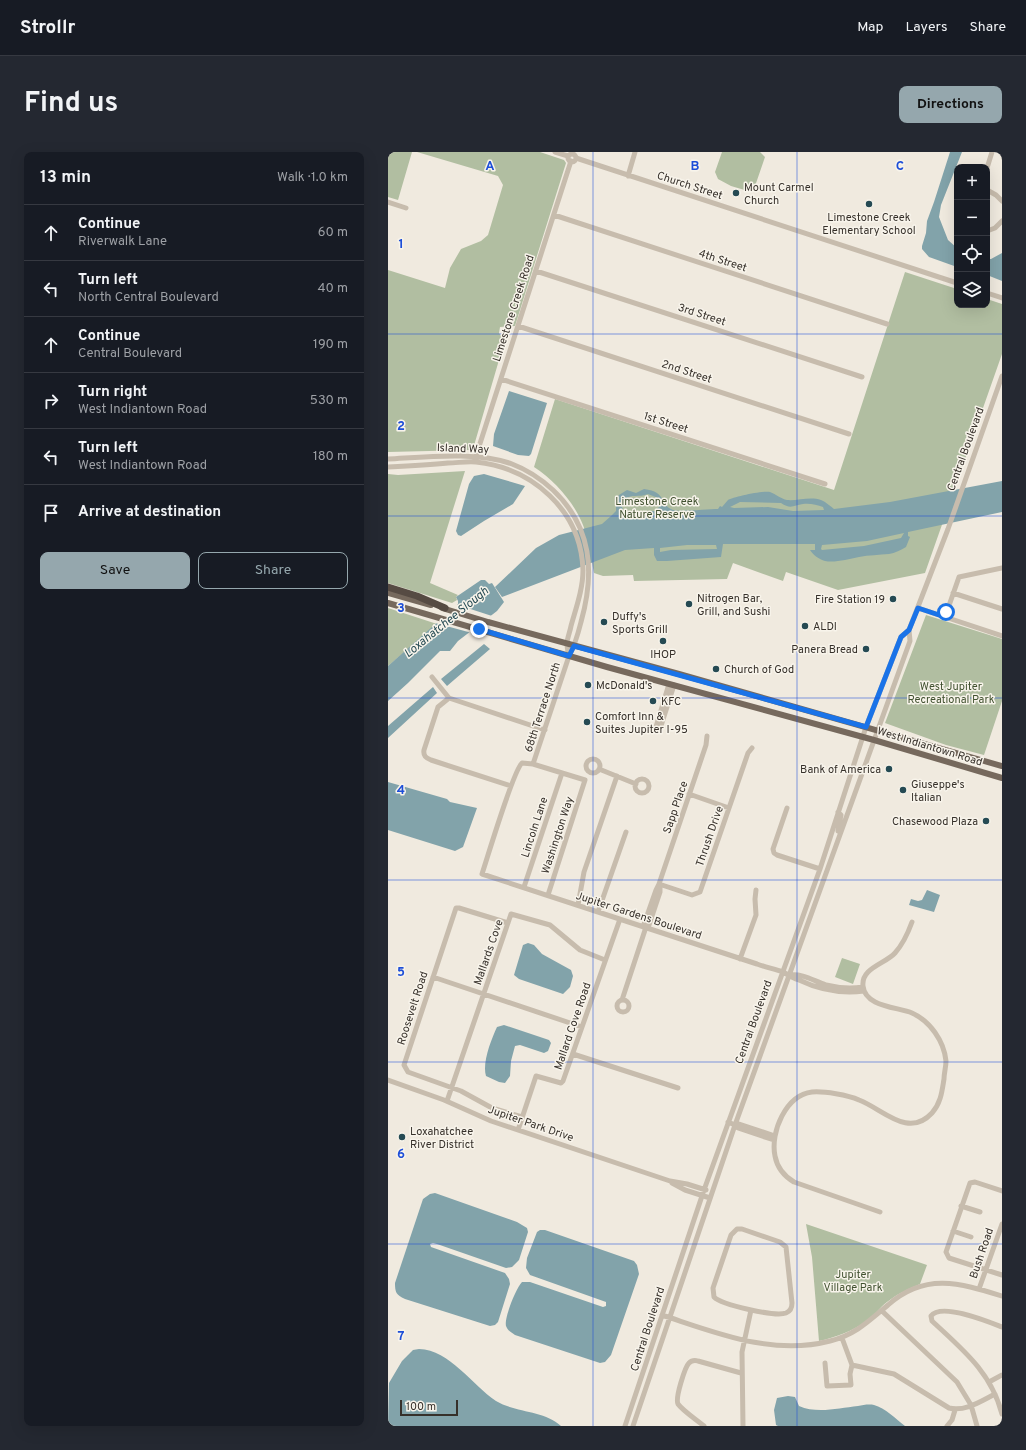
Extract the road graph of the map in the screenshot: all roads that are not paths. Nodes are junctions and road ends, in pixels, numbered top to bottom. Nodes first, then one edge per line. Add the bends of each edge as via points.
1 (555, 152) edge
2 (635, 152) edge
3 (992, 152) edge
4 (572, 156) edge
5 (988, 164) edge
6 (628, 176) junction
7 (990, 192) edge
8 (1002, 201) edge
9 (388, 202) edge
10 (406, 208) dead end
11 (554, 215) junction
12 (1002, 222) edge
13 (990, 230) edge
14 (536, 270) junction
15 (954, 282) edge
16 (990, 294) edge
17 (1002, 298) edge
18 (887, 324) dead end
19 (518, 326) junction
20 (1002, 376) edge
21 (862, 377) dead end
22 (501, 378) junction
23 (849, 434) dead end
24 (388, 459) edge
25 (475, 459) junction
26 (388, 467) edge
27 (825, 484) dead end
28 (1002, 568) edge
29 (388, 586) edge
30 (388, 593) edge
31 (953, 593) junction
32 (388, 603) edge
33 (446, 608) junction
34 (918, 608) junction
35 (1002, 609) edge
36 (945, 617) junction
37 (909, 630) junction
38 (1002, 636) edge
39 (567, 643) junction
40 (574, 646) junction
41 (569, 656) junction
42 (432, 677) dead end
43 (671, 685) junction
44 (449, 698) junction
45 (866, 727) junction
46 (545, 730) junction
47 (878, 730) junction
48 (707, 736) dead end
49 (863, 737) junction
50 (874, 740) junction
51 (752, 748) dead end
52 (534, 764) junction
53 (1002, 766) edge
54 (599, 769) dead end
55 (562, 773) junction
56 (617, 776) junction
57 (1002, 778) edge
58 (636, 784) dead end
59 (511, 786) junction
60 (689, 794) junction
61 (729, 808) junction
62 (787, 808) dead end
63 (838, 812) junction
64 (626, 832) dead end
65 (835, 848) junction
66 (820, 869) junction
67 (815, 880) junction
68 (823, 882) junction
69 (660, 884) junction
70 (524, 888) junction
71 (756, 890) dead end
72 (548, 895) junction
73 (578, 905) junction
74 (598, 912) junction
75 (620, 919) junction
76 (912, 922) dead end
77 (508, 923) junction
78 (646, 927) junction
79 (740, 959) junction
80 (605, 960) junction
81 (782, 972) junction
82 (789, 975) junction
83 (433, 977) junction
84 (863, 989) junction
85 (484, 994) junction
86 (622, 1000) dead end
87 (582, 1027) junction
88 (573, 1054) junction
89 (388, 1080) edge
90 (450, 1087) junction
91 (678, 1088) dead end
92 (446, 1100) junction
93 (522, 1117) junction
94 (728, 1122) junction
95 (735, 1125) junction
96 (518, 1130) junction
97 (774, 1138) junction
98 (670, 1181) junction
99 (704, 1190) junction
100 (1002, 1191) edge
101 (712, 1192) junction
102 (702, 1196) junction
103 (710, 1198) junction
104 (961, 1206) junction
105 (880, 1212) dead end
106 (980, 1212) dead end
107 (1002, 1224) edge
108 (953, 1231) junction
109 (971, 1237) dead end
110 (986, 1270) junction
111 (1002, 1275) edge
112 (979, 1289) junction
113 (1002, 1296) edge
114 (751, 1310) junction
115 (882, 1311) junction
116 (662, 1315) junction
117 (670, 1317) junction
118 (1002, 1327) edge
119 (842, 1338) junction
120 (743, 1341) junction
121 (825, 1363) dead end
122 (852, 1366) junction
123 (741, 1373) junction
124 (1002, 1375) edge
125 (989, 1382) junction
126 (996, 1394) junction
127 (971, 1405) junction
128 (955, 1410) junction
129 (1002, 1414) edge
130 (625, 1426) edge
131 (633, 1426) edge
132 (704, 1426) edge
133 (743, 1426) edge
134 (947, 1426) edge
135 (977, 1426) edge

1 - 4 street, Church Street
2 - 6 street
3 - 5 street
4 - 6 street, Church Street
4 - 11 street, Limestone Creek Road
6 - 15 street, Church Street
7 - 8 street
9 - 10 street
11 - 14 street, Limestone Creek Road
11 - 18 street, 4th Street
12 - 13 street
14 - 19 street, Limestone Creek Road
14 - 21 street, 3rd Street
16 - 17 street
19 - 22 street, Limestone Creek Road
19 - 23 street, 2nd Street
20 - 34 street, Central Boulevard
22 - 25 street, Limestone Creek Road
22 - 27 street, 1st Street
24 - 25 street, Island Way
25 - 26 street, Island Way
25 - 39 street, Island Way via 519,474 538,485 566,515 579,546 583,570 580,595
25 - 40 street, Island Way via 512,464 531,473 561,498 579,524 590,568 587,597
28 - 31 street via 959,577
29 - 33 highway
30 - 33 main road, West Indiantown Road
31 - 35 street
31 - 36 street
32 - 41 main road, West Indiantown Road
33 - 39 main road, West Indiantown Road
34 - 36 street
34 - 37 street, Central Boulevard
36 - 38 street
37 - 45 street, Central Boulevard via 901,637
37 - 47 street, Central Boulevard via 910,641
39 - 40 main road, West Indiantown Road
39 - 41 street
40 - 41 street, 68th Terrace North
40 - 45 main road, West Indiantown Road
41 - 43 main road, West Indiantown Road
41 - 46 street, 68th Terrace North
42 - 44 street
43 - 43 street via 658,728 665,696
43 - 49 main road, West Indiantown Road
44 - 46 street
44 - 59 street via 438,707 423,754 431,760
45 - 47 main road, West Indiantown Road
45 - 49 street, Central Boulevard
46 - 52 street, 68th Terrace North
47 - 50 street, Central Boulevard
47 - 53 main road, West Indiantown Road
48 - 60 street, Sapp Place
49 - 50 main road, West Indiantown Road
49 - 63 street, Central Boulevard
50 - 57 main road, West Indiantown Road
50 - 65 street, Central Boulevard
51 - 61 street, Thrush Drive
52 - 55 street
52 - 59 street via 522,763
54 - 56 street
55 - 70 street, Lincoln Lane
55 - 72 street, Washington Way via 585,780
56 - 58 street
56 - 73 street via 584,872
59 - 70 street, Jupiter Gardens Boulevard via 482,874
60 - 61 street
60 - 69 street, Sapp Place
61 - 69 street, Thrush Drive via 700,892 692,895
62 - 66 street via 773,849 774,853
63 - 65 street via 841,815
63 - 66 street, Central Boulevard
64 - 74 street
65 - 68 street, Central Boulevard
66 - 67 street, Central Boulevard
67 - 68 street
67 - 81 street, Central Boulevard
68 - 82 street, Central Boulevard
69 - 78 street, Sapp Place via 660,892
70 - 72 street, Jupiter Gardens Boulevard
71 - 79 street via 756,915
72 - 73 street, Jupiter Gardens Boulevard
73 - 74 street, Jupiter Gardens Boulevard
74 - 75 street, Jupiter Gardens Boulevard
75 - 78 street, Jupiter Gardens Boulevard
75 - 80 street, Mallard Cove Road
76 - 84 street via 899,948 886,961 867,973
77 - 80 street, Mallards Cove via 511,914 550,925 580,950
77 - 83 street, Roosevelt Road via 456,908
77 - 85 street, Mallards Cove
78 - 79 street, Jupiter Gardens Boulevard
78 - 86 street, Sapp Place
79 - 81 street, Jupiter Gardens Boulevard
80 - 87 street, Mallard Cove Road
81 - 82 street, Jupiter Gardens Boulevard
81 - 94 street, Central Boulevard
82 - 84 street, Jupiter Gardens Boulevard via 799,981 831,991 848,993
82 - 95 street, Central Boulevard
83 - 85 street
83 - 90 street, Roosevelt Road via 404,1065 408,1072
84 - 97 street via 868,997 881,1005 916,1015 936,1034 945,1056 945,1067 939,1102 934,1111 915,1122 898,1121 852,1097 812,1092 796,1098 788,1106
85 - 87 street
85 - 90 street, Mallards Cove via 455,1081
87 - 88 street, Mallard Cove Road
88 - 91 street
88 - 93 street, Mallard Cove Road via 561,1083 536,1076
89 - 92 street, Jupiter Park Drive
90 - 92 street, Mallards Cove
90 - 93 street, Roosevelt Road via 492,1108
92 - 96 street, Jupiter Park Drive via 491,1121
93 - 96 street, Mallard Cove Road
94 - 95 street
94 - 99 street, Central Boulevard
95 - 97 street
95 - 101 street, Central Boulevard
96 - 98 street, Jupiter Park Drive
97 - 105 street via 777,1164 784,1175 794,1182
98 - 99 street, Jupiter Park Drive
98 - 102 street, Jupiter Park Drive
99 - 101 street, Jupiter Park Drive
99 - 102 street, Central Boulevard
100 - 104 street via 972,1182
101 - 103 street, Central Boulevard
102 - 103 street, Jupiter Park Drive
102 - 116 street, Central Boulevard
103 - 117 street, Central Boulevard
104 - 106 street
104 - 108 street
107 - 110 street, Bush Road
108 - 109 street
108 - 110 street via 946,1255
110 - 111 street
110 - 112 street, Bush Road
112 - 113 street
112 - 115 street via 950,1283 930,1284 905,1293
114 - 114 street via 719,1300 713,1294 731,1235 737,1229 780,1242 786,1248 791,1309 784,1314
114 - 120 street
115 - 119 street via 861,1328
115 - 127 street via 949,1374 963,1390
116 - 117 street
116 - 130 street, Central Boulevard
117 - 120 street
117 - 131 street, Central Boulevard
118 - 125 street via 957,1312 935,1313 931,1316 932,1321 977,1365
119 - 120 street via 796,1345
119 - 122 street
120 - 123 street
121 - 122 street via 827,1386 851,1385
122 - 128 street via 894,1374
123 - 132 street via 698,1361 688,1364 677,1401
123 - 133 street
124 - 125 street
125 - 126 street
126 - 127 street
126 - 129 street
127 - 128 street
127 - 135 street
128 - 134 street

